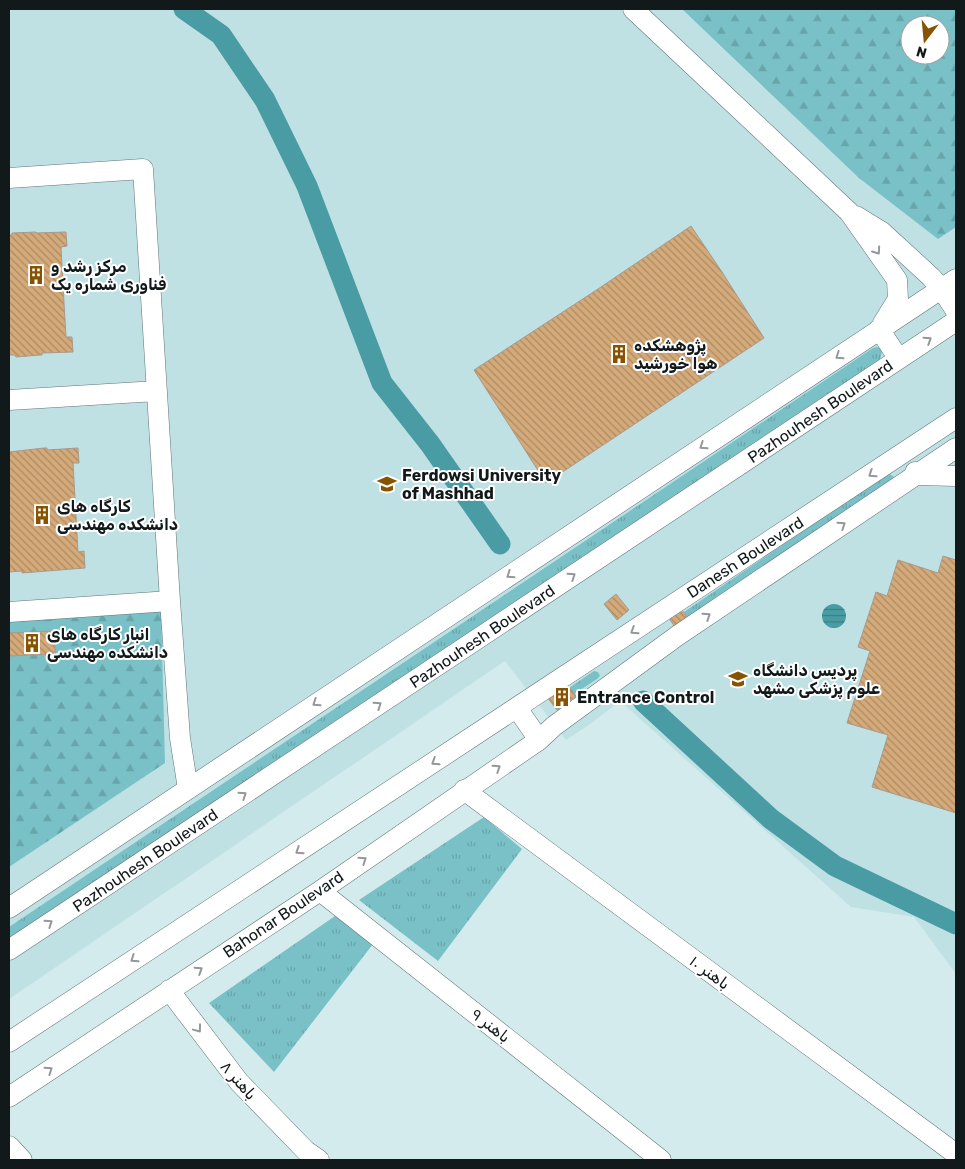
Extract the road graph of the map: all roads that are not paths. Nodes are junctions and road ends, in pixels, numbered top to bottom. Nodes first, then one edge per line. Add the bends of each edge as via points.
1 (633, 9) edge
2 (9, 178) edge
3 (849, 212) junction
4 (949, 284) edge
5 (956, 311) edge
6 (956, 321) edge
7 (879, 329) junction
8 (899, 359) junction
9 (157, 391) junction
10 (9, 400) edge
11 (956, 418) edge
12 (956, 448) edge
13 (904, 453) junction
14 (917, 475) junction
15 (956, 476) edge
16 (170, 601) junction
17 (9, 612) edge
18 (660, 614) junction
19 (676, 636) junction
20 (517, 708) junction
21 (554, 726) joint
22 (539, 740) junction
23 (188, 789) junction
24 (464, 790) junction
25 (320, 890) junction
26 (9, 908) edge
27 (9, 950) edge
28 (169, 990) junction
29 (9, 1042) edge
30 (9, 1097) edge
31 (9, 1146) edge
32 (956, 1154) edge
33 (22, 1160) edge
34 (319, 1160) edge
35 (661, 1160) edge

1 - 3 street
2 - 9 street via 143,169
3 - 4 street via 882,232
3 -> 7 street via 897,280 898,299
4 - 5 street
4 - 7 street
8 -> 6 street, Pazhouhesh Boulevard
7 - 8 street
7 -> 23 street
27 -> 8 street, Pazhouhesh Boulevard
9 - 10 street
9 - 16 street
11 - 13 street, Danesh Boulevard
12 - 14 street, Danesh Boulevard
13 - 14 street
13 -> 18 street, Danesh Boulevard
14 - 15 street
19 -> 14 street, Danesh Boulevard
16 - 17 street
16 - 23 street via 180,738
18 - 19 street
18 -> 20 street, Danesh Boulevard
19 - 21 street, Danesh Boulevard
20 - 22 street
20 -> 29 street
21 - 22 street, Bahonar Boulevard
24 -> 22 street, Bahonar Boulevard
23 - 26 street
25 -> 24 street, Bahonar Boulevard
24 - 32 street, باهنر ۱۰
28 -> 25 street, Bahonar Boulevard
25 - 35 street, باهنر ۹
30 -> 28 street, Bahonar Boulevard
28 -> 34 street, باهنر ۸ via 239,1082 306,1151
31 - 33 street

